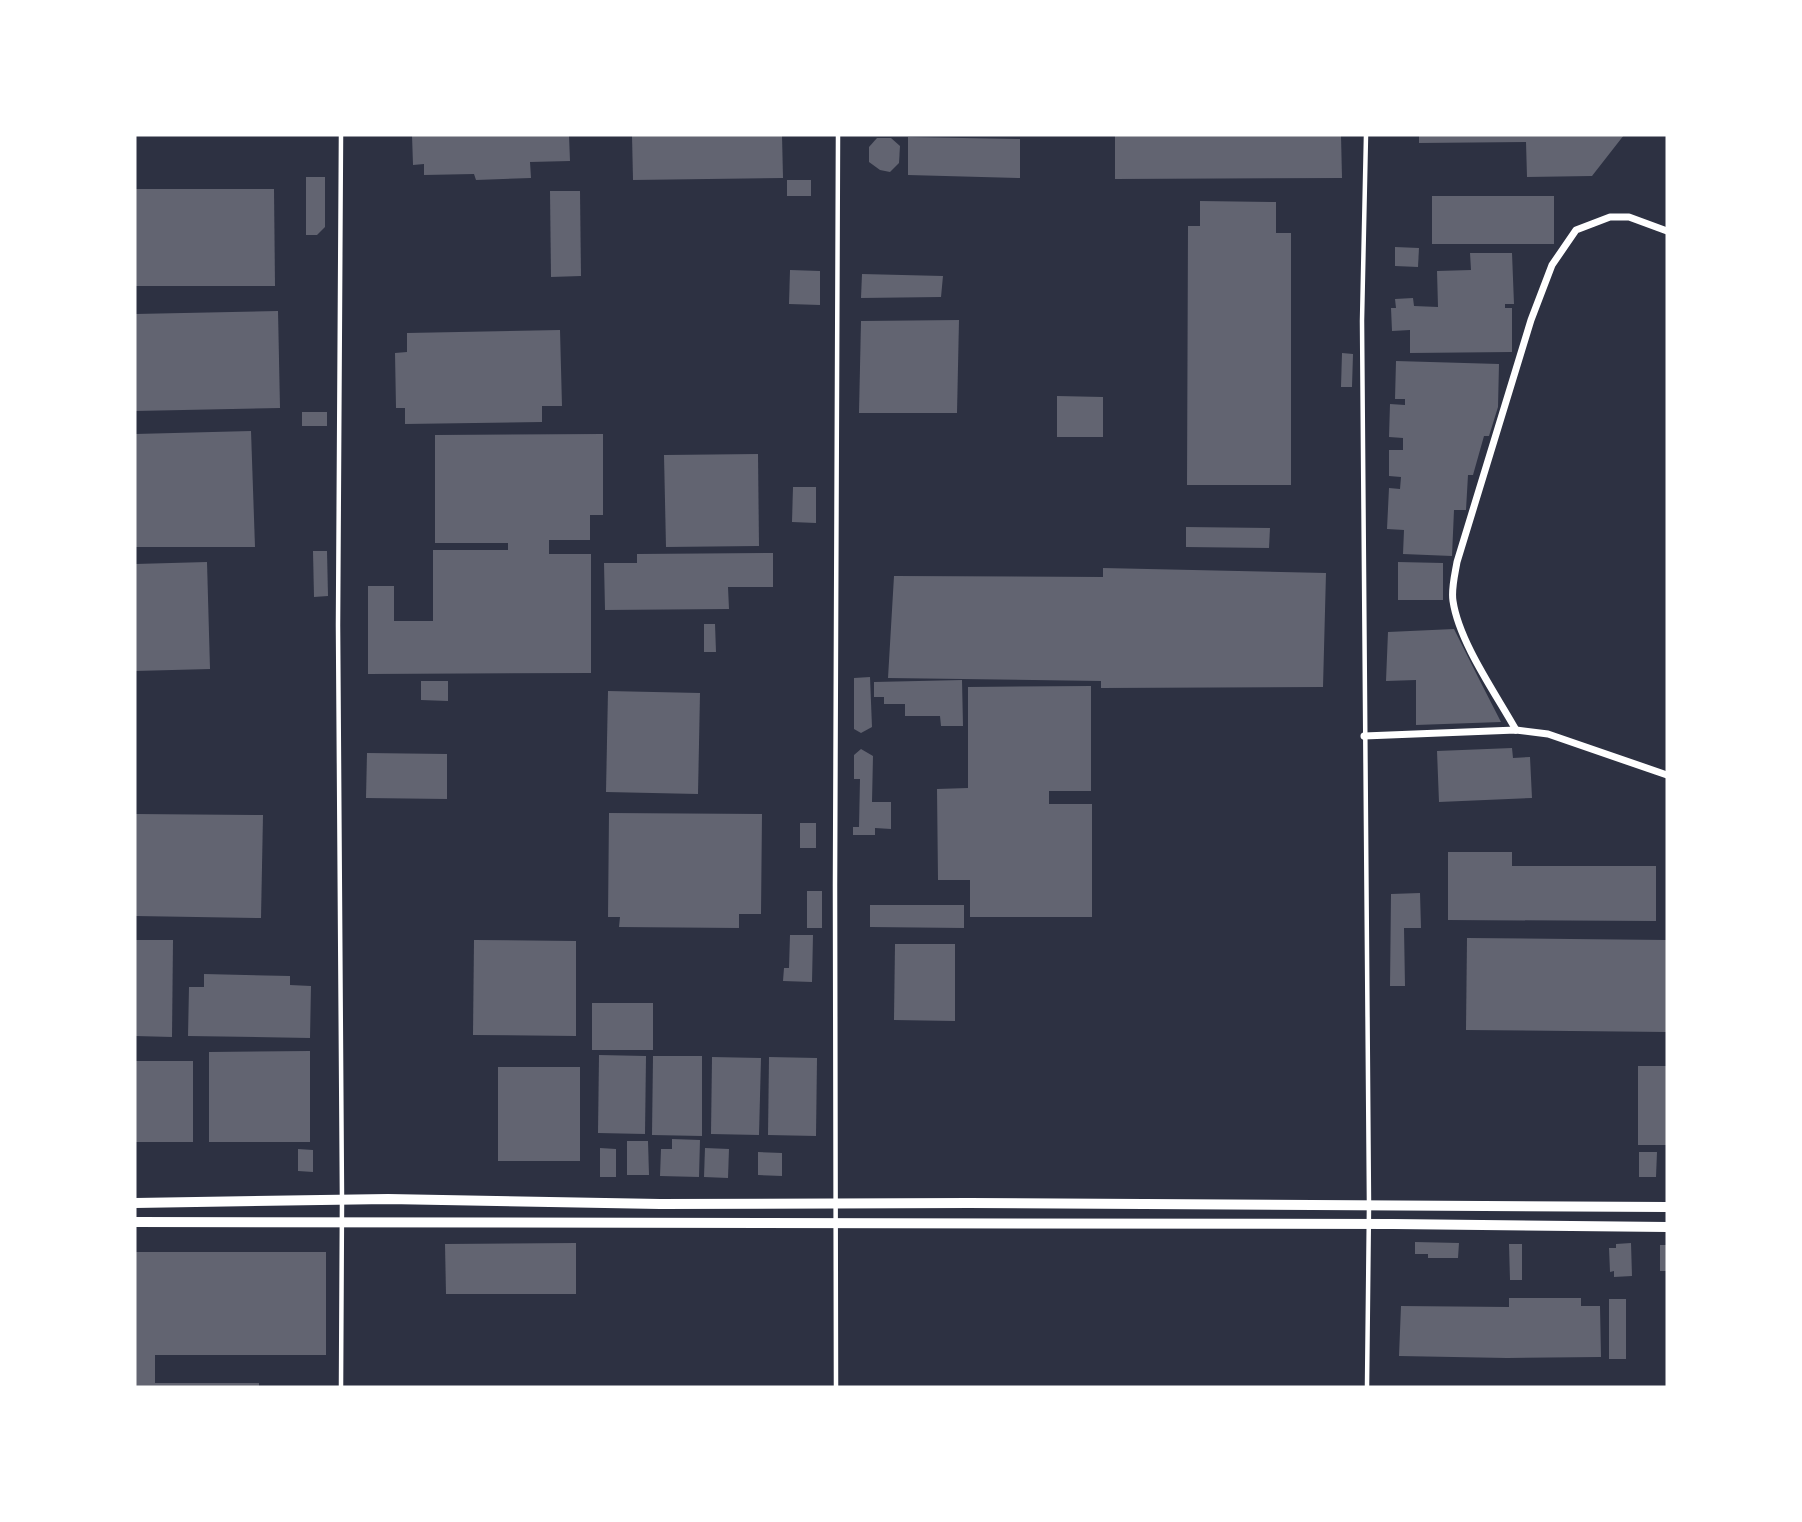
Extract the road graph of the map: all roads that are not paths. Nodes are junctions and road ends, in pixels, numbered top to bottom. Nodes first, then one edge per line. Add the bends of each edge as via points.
1 (341, 135) edge
2 (838, 135) edge
3 (1366, 135) edge
4 (1667, 231) edge
5 (1516, 730) junction
6 (1364, 736) junction
7 (1667, 775) edge
8 (342, 1199) junction
9 (135, 1203) edge
10 (835, 1203) junction
11 (1369, 1206) junction
12 (1667, 1207) edge
13 (135, 1222) edge
14 (342, 1223) junction
15 (836, 1223) junction
16 (1367, 1224) junction
17 (1667, 1227) edge
18 (341, 1387) edge
19 (836, 1387) edge
20 (1367, 1387) edge

1 - 8 lane
2 - 10 lane
3 - 6 lane
4 - 5 street via 1629,217 1610,217 1576,230 1552,265 1461,550 1452,599 1478,663
5 - 6 street
5 - 7 street via 1548,734
6 - 11 lane
8 - 9 street
8 - 10 street
8 - 14 lane
10 - 11 street
10 - 15 lane
11 - 12 street
11 - 16 lane
13 - 14 street
14 - 15 street
14 - 18 lane
15 - 16 street
15 - 19 lane
16 - 17 street
16 - 20 lane

